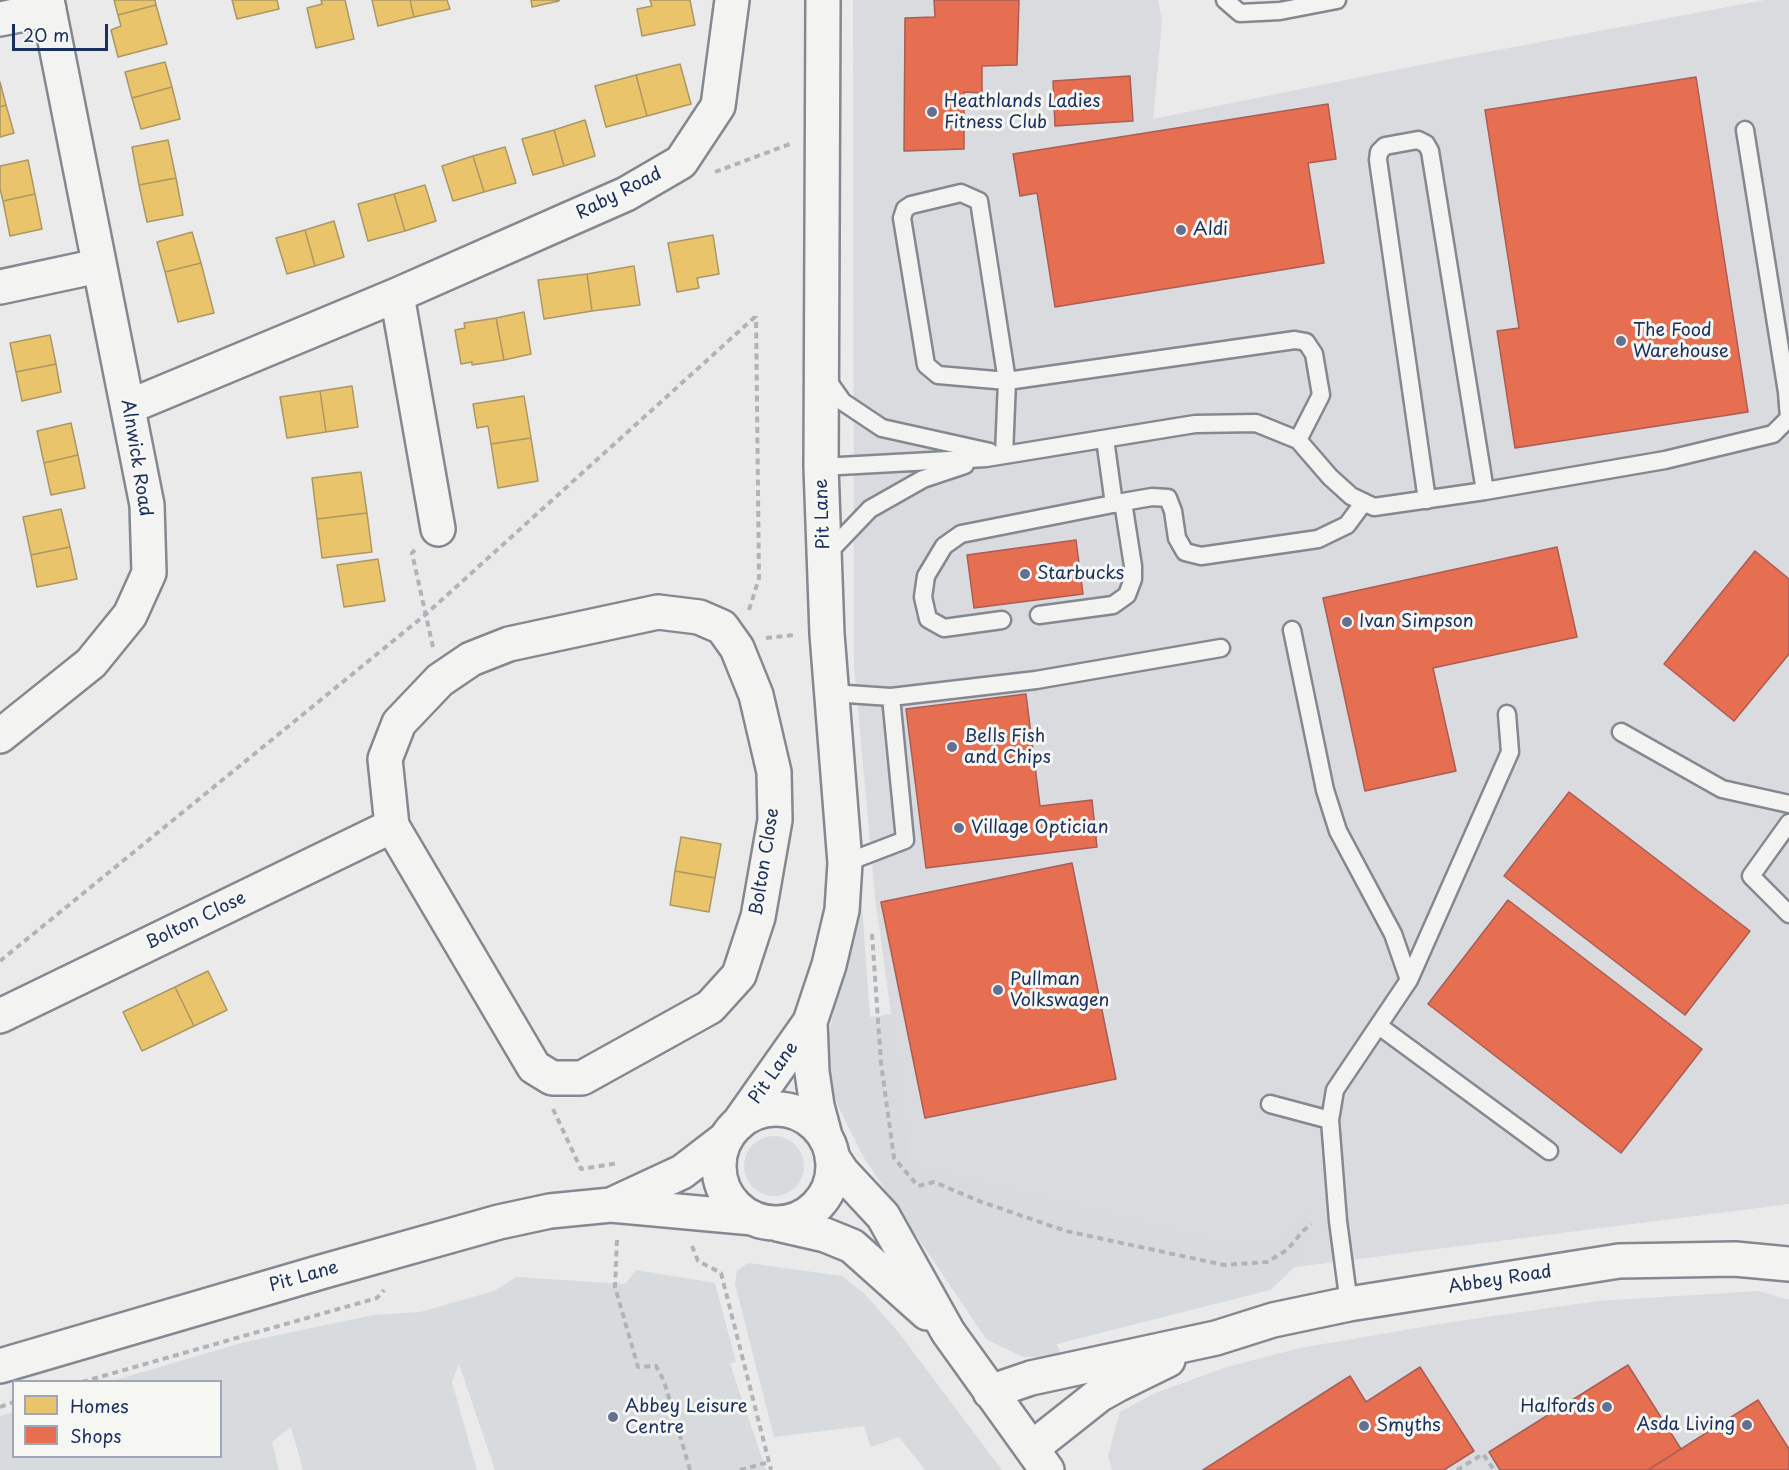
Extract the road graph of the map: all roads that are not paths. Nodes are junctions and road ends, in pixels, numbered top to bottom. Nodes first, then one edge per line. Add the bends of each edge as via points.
1 (732, 0) edge
2 (823, 0) edge
3 (1225, 0) edge
4 (1337, 0) edge
5 (48, 4) edge
6 (0, 19) edge
7 (1745, 130) dead end
8 (98, 266) junction
9 (0, 287) edge
10 (397, 295) junction
11 (822, 372) junction
12 (1007, 381) junction
13 (128, 408) junction
14 (1105, 439) junction
15 (1298, 440) junction
16 (996, 456) junction
17 (821, 467) junction
18 (1485, 491) junction
19 (1427, 500) junction
20 (1364, 502) junction
21 (1119, 503) junction
22 (438, 529) road end
23 (825, 557) junction
24 (1039, 615) dead end
25 (1002, 620) dead end
26 (1292, 630) dead end
27 (1221, 648) dead end
28 (832, 693) junction
29 (891, 697) junction
30 (1508, 714) dead end
31 (1621, 732) dead end
32 (0, 736) edge
33 (1789, 804) edge
34 (1789, 824) edge
35 (392, 826) junction
36 (845, 863) junction
37 (1789, 914) edge
38 (1409, 980) junction
39 (0, 1016) edge
40 (810, 1022) junction
41 (1379, 1026) junction
42 (1270, 1104) dead end
43 (1330, 1120) junction
44 (731, 1131) junction
45 (828, 1146) junction
46 (1549, 1151) dead end
47 (611, 1205) junction
48 (762, 1220) junction
49 (1789, 1264) edge
50 (1349, 1304) junction
51 (948, 1332) junction
52 (1216, 1338) junction
53 (0, 1366) edge
54 (990, 1392) junction
55 (1039, 1459) edge

1 - 10 street, Raby Road via 718,106 681,162 626,194
2 - 11 street, Pit Lane
3 - 4 lane via 1240,13 1280,11
5 - 6 street
5 - 8 street, Alnwick Road
7 - 18 lane via 1789,418 1773,434 1665,460
8 - 9 street
8 - 13 street, Alnwick Road
10 - 13 street, Raby Road
10 - 22 street
11 - 16 lane via 843,402 882,428
11 - 17 street, Pit Lane
12 - 12 lane via 938,375 926,365 902,218 911,205 961,193 979,201
12 - 15 lane via 1294,340 1306,342 1314,354 1321,395
12 - 16 lane
13 - 32 street, Alnwick Road via 147,505 149,573 130,615 91,663
14 - 15 lane via 1195,424 1256,423
14 - 16 lane
14 - 21 lane
15 - 20 lane via 1330,477
16 - 17 lane
16 - 23 lane via 923,479 870,509
17 - 23 street, Pit Lane
18 - 19 lane
18 - 19 lane via 1430,151 1418,140 1384,146 1378,160
19 - 20 lane via 1374,507
20 - 21 lane via 1347,525 1318,540 1201,556 1185,552 1181,545 1168,498
21 - 24 lane via 1133,566 1127,595 1113,605
21 - 25 lane via 961,534 944,546 926,576 923,597 928,619 944,628
23 - 28 street, Pit Lane
26 - 38 lane via 1325,790 1338,831 1393,934
27 - 29 lane via 1036,680
28 - 29 lane
28 - 36 street, Pit Lane
29 - 36 lane via 905,840
30 - 38 lane via 1510,753
31 - 33 lane via 1722,789
34 - 37 lane via 1751,876
35 - 35 street, Bolton Close via 385,759 399,723 441,680 471,659 509,644 658,612 699,616 722,627 737,648 756,695 774,772 775,820 758,917 739,975 710,1007 582,1078 552,1078 534,1067
35 - 39 street, Bolton Close
36 - 40 street, Pit Lane via 839,921
38 - 41 lane
40 - 44 street, Pit Lane
40 - 45 street, Pit Lane via 812,1072
41 - 43 lane via 1335,1090
41 - 46 lane
42 - 43 lane
43 - 50 lane
44 - 45 street via 752,1115 784,1110 800,1114 814,1124
44 - 47 street via 682,1172
44 - 48 street via 719,1159 726,1194 737,1208
45 - 48 street via 832,1174 828,1190 818,1204 789,1221
45 - 51 street via 842,1172 883,1216
47 - 48 street
47 - 53 street, Pit Lane via 550,1211 499,1222
48 - 51 street via 825,1235 852,1246
49 - 50 street, Abbey Road via 1736,1259 1619,1261
50 - 52 street, Abbey Road via 1273,1320
51 - 54 street
52 - 54 street, Abbey Road via 1031,1378
52 - 55 street, Abbey Road via 1117,1384 1078,1411
54 - 55 street

